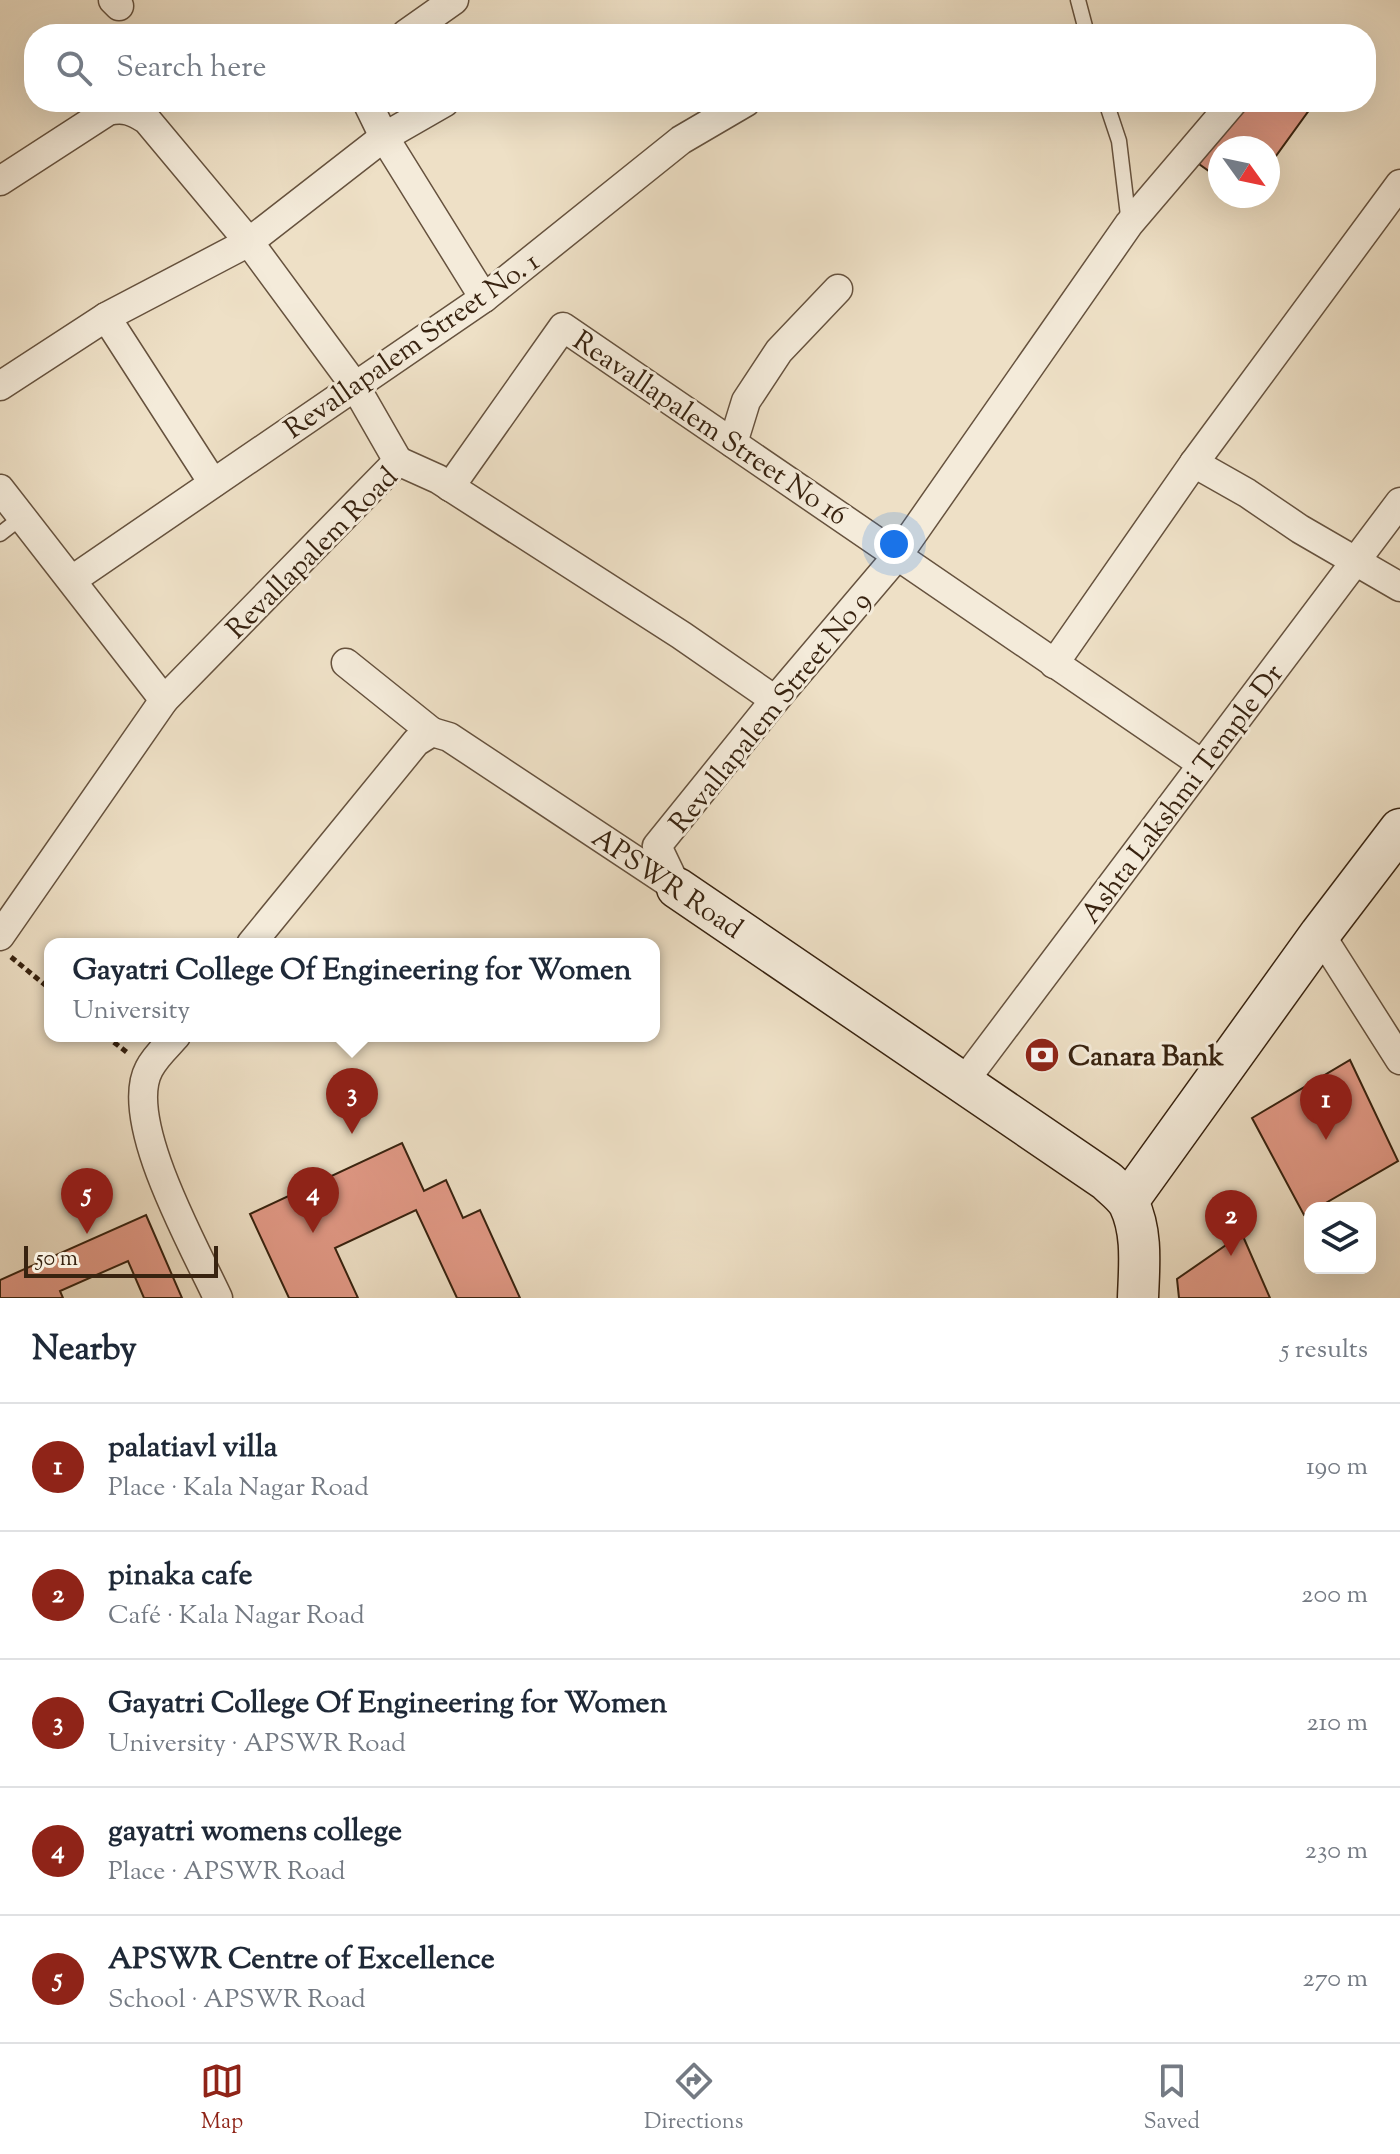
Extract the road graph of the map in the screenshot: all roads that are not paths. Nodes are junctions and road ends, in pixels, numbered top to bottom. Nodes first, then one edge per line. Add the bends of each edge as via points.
1 (454, 0) edge
2 (1078, 0) edge
3 (420, 24) edge
4 (1084, 24) edge
5 (106, 112) edge
6 (134, 112) edge
7 (372, 112) edge
8 (428, 112) edge
9 (729, 112) edge
10 (1109, 112) edge
11 (1224, 112) edge
12 (384, 137) junction
13 (0, 181) edge
14 (1400, 184) edge
15 (1129, 224) junction
16 (249, 242) junction
17 (838, 289) dead end
18 (484, 298) junction
19 (106, 317) junction
20 (0, 386) edge
21 (355, 386) junction
22 (733, 443) junction
23 (398, 461) junction
24 (1194, 463) junction
25 (213, 483) junction
26 (450, 487) junction
27 (0, 489) edge
28 (1400, 502) edge
29 (11, 526) edge
30 (898, 555) junction
31 (1357, 562) junction
32 (72, 580) junction
33 (1400, 587) edge
34 (346, 663) dead end
35 (1054, 664) junction
36 (164, 700) junction
37 (775, 700) junction
38 (432, 732) junction
39 (1202, 764) junction
40 (1400, 829) edge
41 (677, 888) junction
42 (1320, 934) junction
43 (0, 936) edge
44 (256, 938) edge
45 (171, 1042) edge
46 (1400, 1060) edge
47 (962, 1084) junction
48 (1128, 1201) junction
49 (218, 1298) edge
50 (1138, 1298) edge

1 - 3 street
2 - 4 lane
5 - 13 street
6 - 16 street via 157,130
7 - 12 street
8 - 12 street
9 - 18 street, Revallapalem Street No. 1 via 681,140
10 - 15 lane via 1119,141
11 - 15 street, Revallapalem Street No 9
12 - 16 street
12 - 18 street
14 - 24 street
15 - 30 street, Revallapalem Street No 9
16 - 19 street
16 - 21 street
17 - 22 street via 779,351 746,401
18 - 21 street, Revallapalem Street No. 1
19 - 20 street
19 - 25 street
21 - 23 street
21 - 25 street, Revallapalem Street No. 1
22 - 26 street, Reavallapalem Street No 16 via 563,327
22 - 30 street, Reavallapalem Street No 16
23 - 26 street, Revallapalem Road
23 - 36 street, Revallapalem Road
24 - 31 street
24 - 35 street
25 - 32 street, Revallapalem Street No. 1
26 - 37 street, Revallapalem Road
27 - 29 street
28 - 31 street, Ashta Lakshmi Temple Dr
29 - 32 street
30 - 35 street, Reavallapalem Street No 16
30 - 37 street, Revallapalem Street No 9
31 - 33 street
31 - 39 street, Ashta Lakshmi Temple Dr
32 - 36 street
34 - 38 street, APSWR Road
35 - 39 street, Reavallapalem Street No 16
36 - 43 street, Revallapalem Road
37 - 41 street, Revallapalem Street No 9 via 657,846
38 - 41 street, APSWR Road via 449,737
38 - 44 street via 416,742
39 - 47 street, Ashta Lakshmi Temple Dr
40 - 42 street
41 - 47 street, APSWR Road
42 - 46 street
42 - 48 street
45 - 49 street via 148,1070 141,1108 149,1145
47 - 48 street, APSWR Road via 1080,1161
48 - 50 street via 1139,1244

